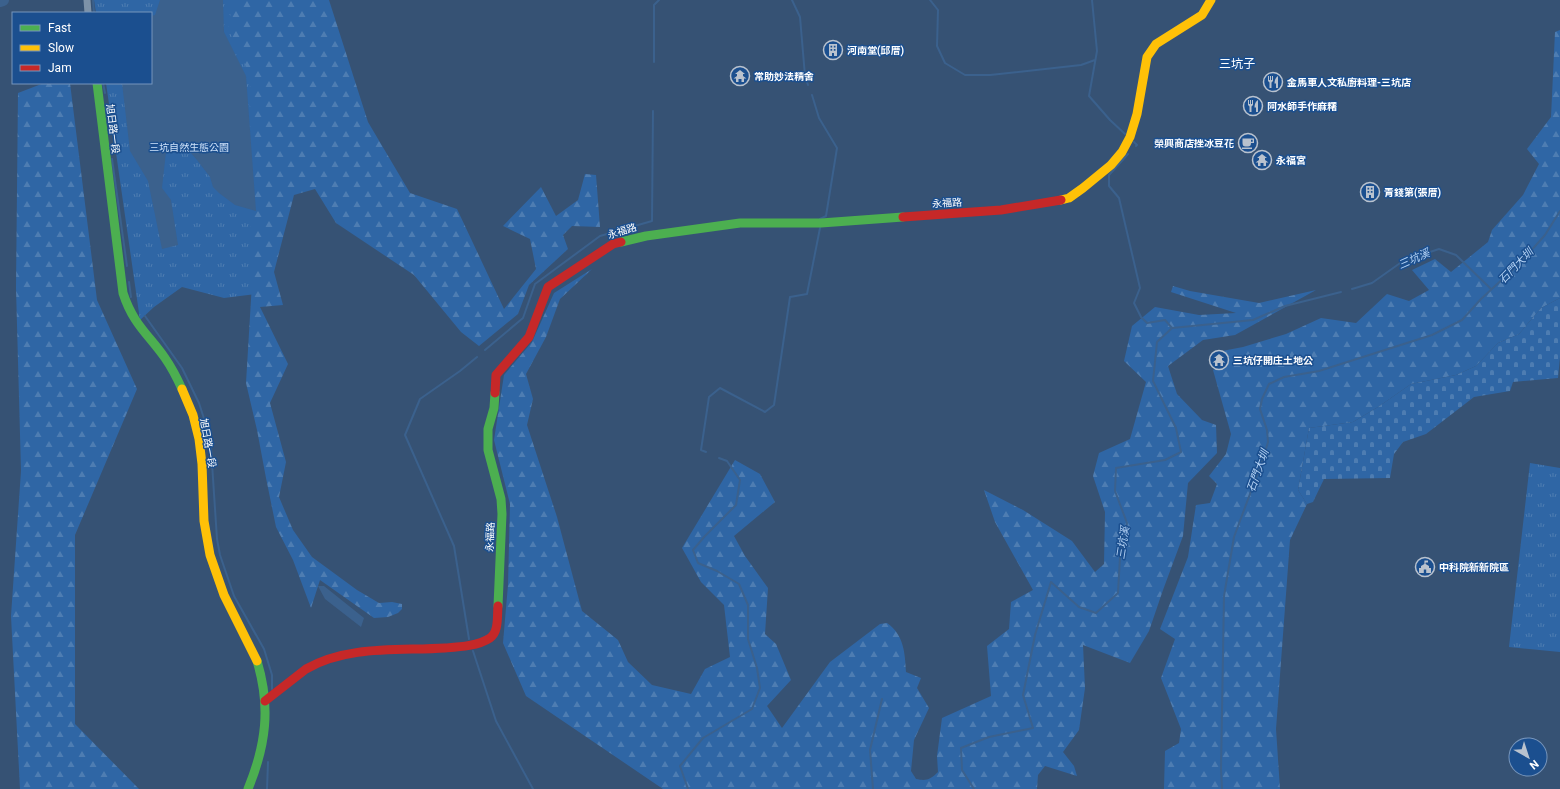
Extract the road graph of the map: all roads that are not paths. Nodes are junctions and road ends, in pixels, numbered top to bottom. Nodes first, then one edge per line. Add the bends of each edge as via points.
1 (87, 0) edge
2 (1211, 0) edge
3 (88, 12) edge
4 (96, 84) edge
5 (265, 701) junction
6 (248, 789) edge

1 - 3 street
2 - 5 street, 永福路 via 1202,15 1156,44 1147,57 1137,114 1122,152 1111,165 1069,198 1001,210 821,223 740,223 646,236 613,244 548,287 529,337 496,375 494,408 488,429 488,450 501,499 502,514 497,622 490,639 461,647 367,651 342,655 303,669
4 - 5 street, 旭日路一段 via 123,293 134,320 165,359 190,408 201,452 202,517 212,562 227,601 257,661
5 - 6 street, 旭日路一段 via 264,741

